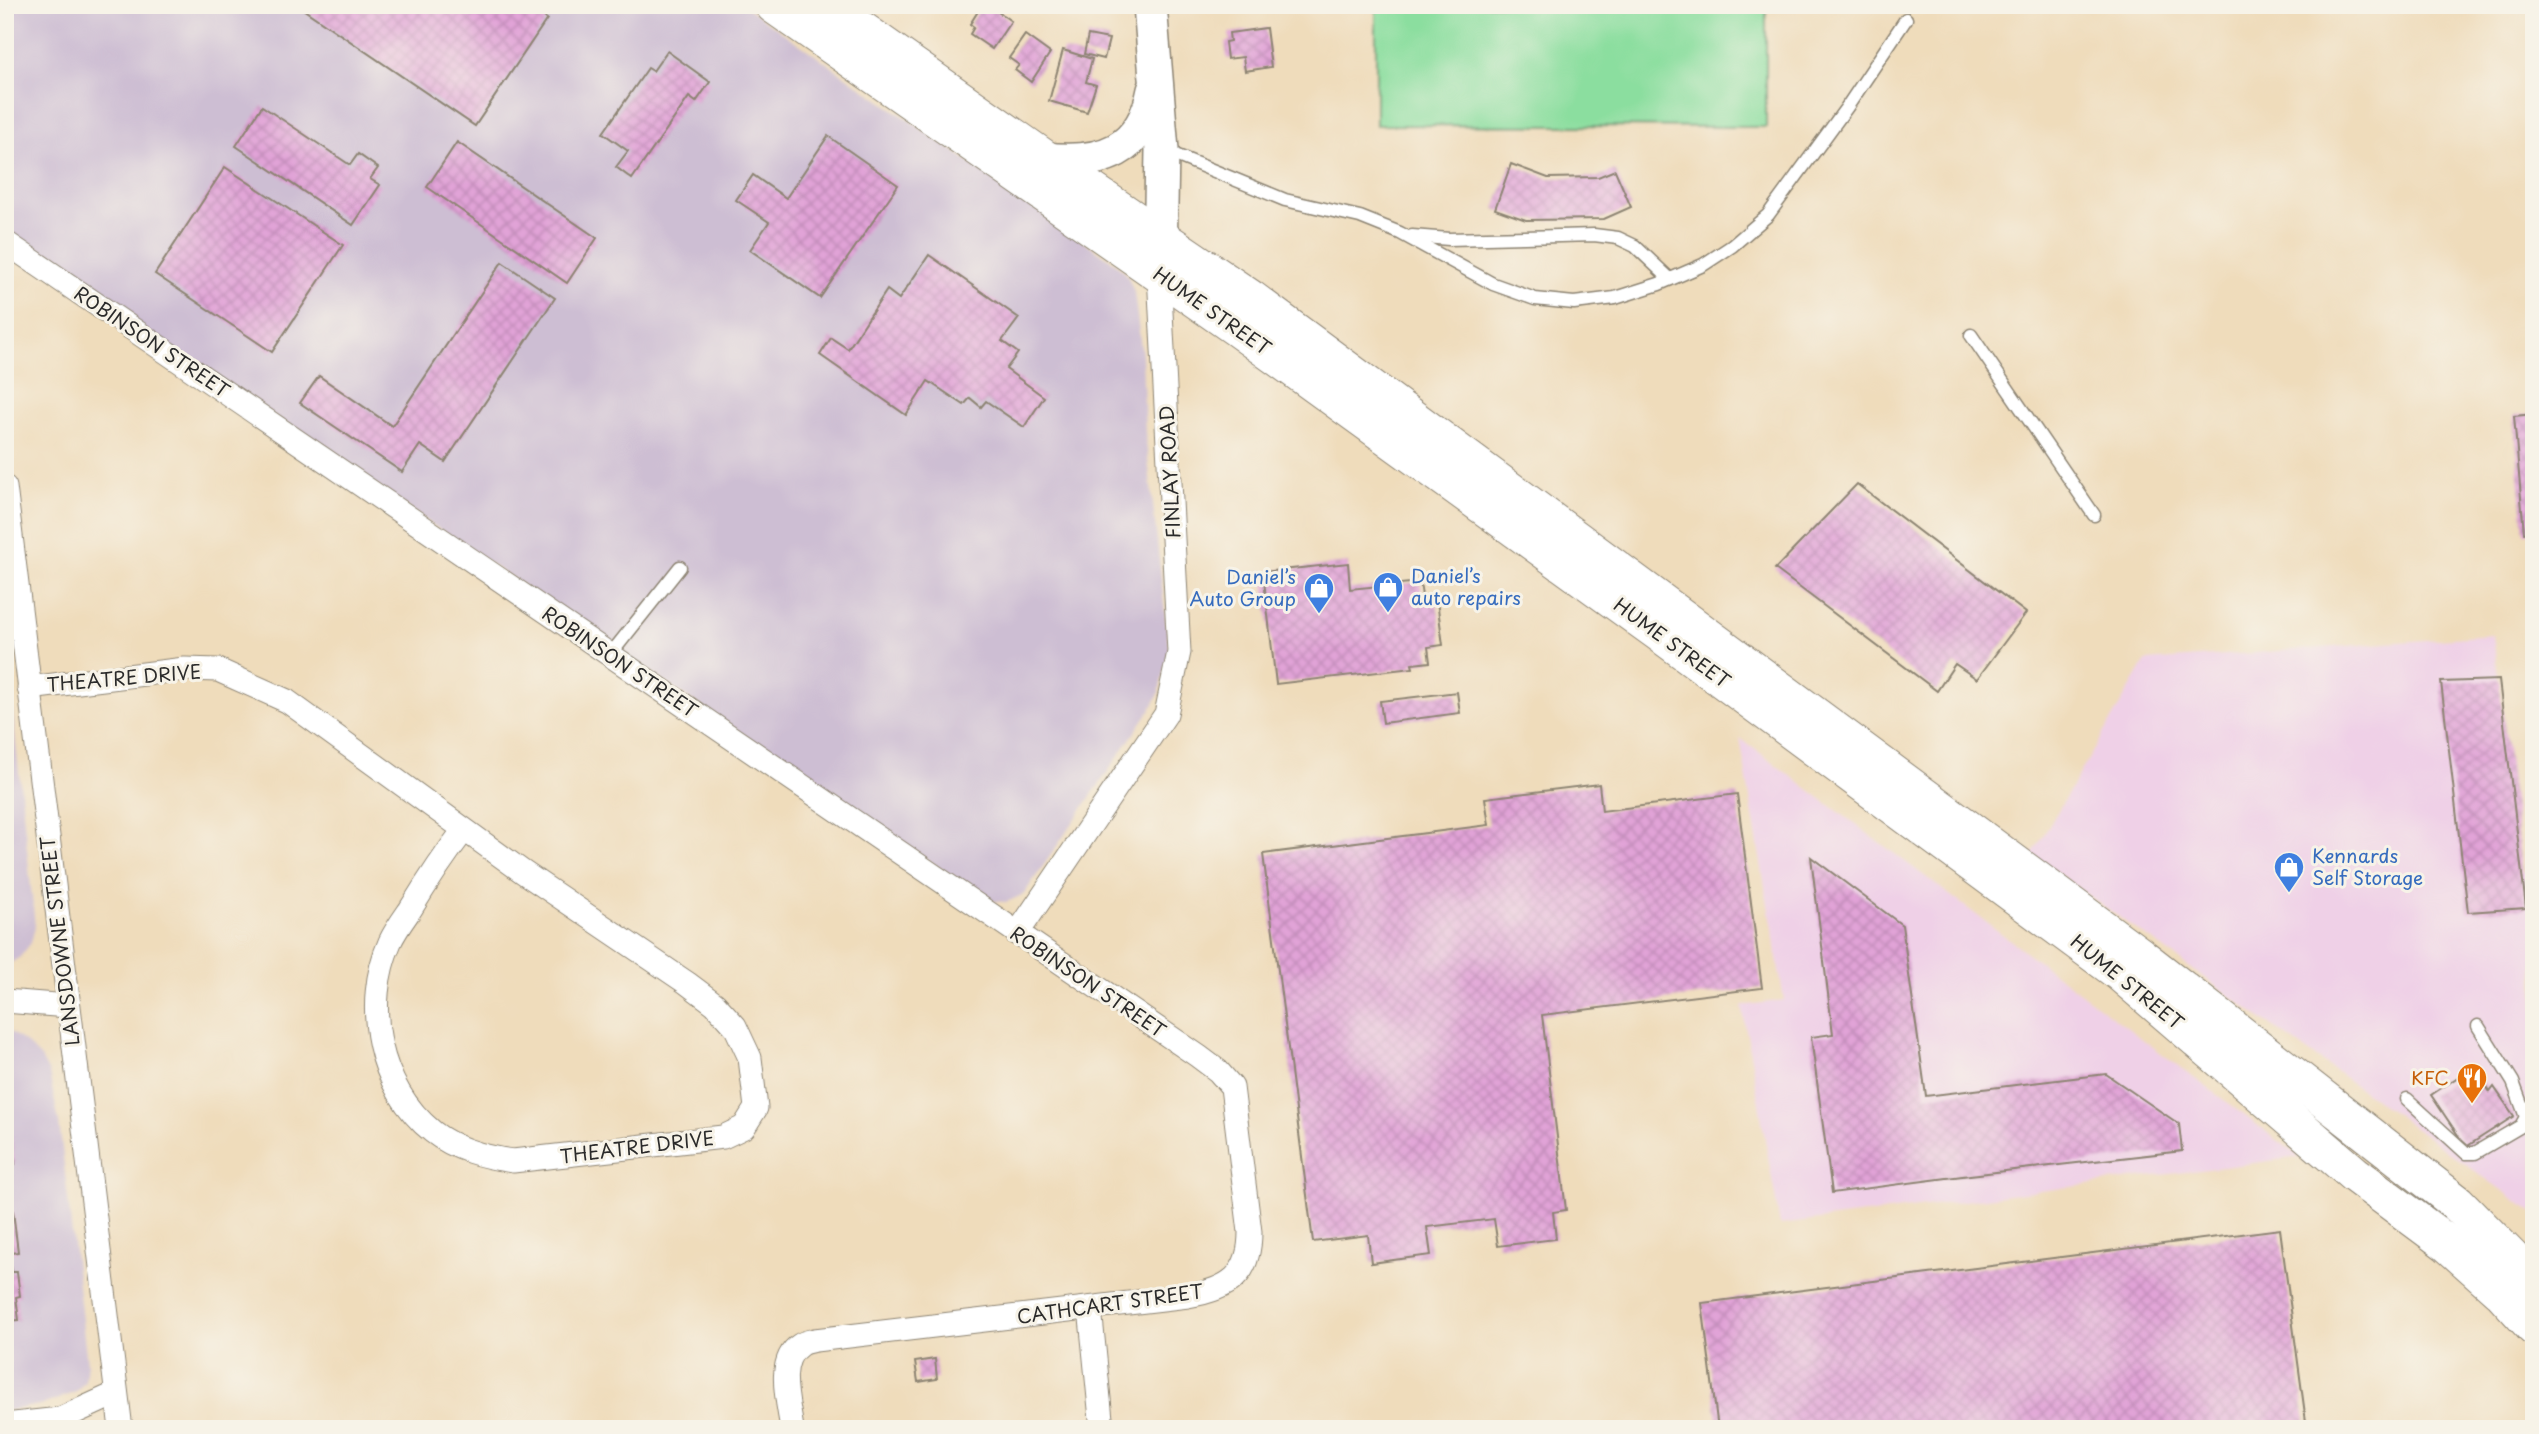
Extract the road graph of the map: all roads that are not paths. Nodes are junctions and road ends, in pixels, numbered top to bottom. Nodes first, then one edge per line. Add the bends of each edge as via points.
1 (774, 5) edge
2 (826, 5) edge
3 (1150, 5) edge
4 (1906, 19) dead end
5 (1157, 74) junction
6 (1162, 150) junction
7 (1045, 159) junction
8 (1405, 235) junction
9 (1160, 237) junction
10 (5, 242) edge
11 (1159, 274) junction
12 (1670, 279) junction
13 (1971, 335) dead end
14 (5, 487) edge
15 (2094, 515) dead end
16 (680, 567) dead end
17 (611, 655) junction
18 (29, 688) junction
19 (464, 830) junction
20 (1017, 934) junction
21 (5, 1000) edge
22 (68, 1006) junction
23 (2479, 1026) dead end
24 (1231, 1087) joint
25 (2407, 1099) dead end
26 (2530, 1268) edge
27 (1090, 1308) junction
28 (2534, 1327) edge
29 (115, 1394) junction
30 (5, 1425) edge
31 (121, 1429) edge
32 (792, 1429) edge
33 (1102, 1429) edge

1 - 11 main road, HUME STREET
2 - 7 main road, HUME STREET
3 - 5 street, FINLAY ROAD
4 - 12 lane via 1768,215 1703,265
5 - 6 street, FINLAY ROAD
5 - 7 street via 1143,124 1116,151 1074,162
6 - 8 lane via 1285,200 1360,216
6 - 9 street, FINLAY ROAD
7 - 9 main road, HUME STREET
8 - 12 lane via 1618,238 1634,246
8 - 12 lane via 1493,284 1535,299 1574,303 1615,298
9 - 11 street, FINLAY ROAD
9 - 26 main road, HUME STREET via 1251,299 2140,956 2457,1203
10 - 17 street, ROBINSON STREET
11 - 20 street, FINLAY ROAD via 1177,664 1166,714
11 - 28 main road, HUME STREET via 1647,624 2119,972 2354,1174 2447,1243
13 - 15 lane
14 - 18 street, LANSDOWNE STREET
16 - 17 lane
17 - 20 street, ROBINSON STREET
18 - 19 street, THEATRE DRIVE via 185,669 218,670 287,701
18 - 22 street, LANSDOWNE STREET
19 - 19 street, THEATRE DRIVE via 715,1004 735,1026 750,1058 756,1108 744,1127 723,1137 513,1161 487,1158 456,1146 418,1119 380,1049 380,972 391,941
20 - 24 street, ROBINSON STREET via 1198,1056
21 - 22 street
22 - 29 street, LANSDOWNE STREET
23 - 25 lane via 2513,1082 2526,1117 2521,1126 2474,1153 2466,1153
24 - 27 street, CATHCART STREET via 1250,1232 1250,1252 1242,1270 1228,1284 1209,1292
27 - 32 street, CATHCART STREET via 800,1344 786,1368
27 - 33 street
29 - 30 street via 60,1419
29 - 31 street, LANSDOWNE STREET

